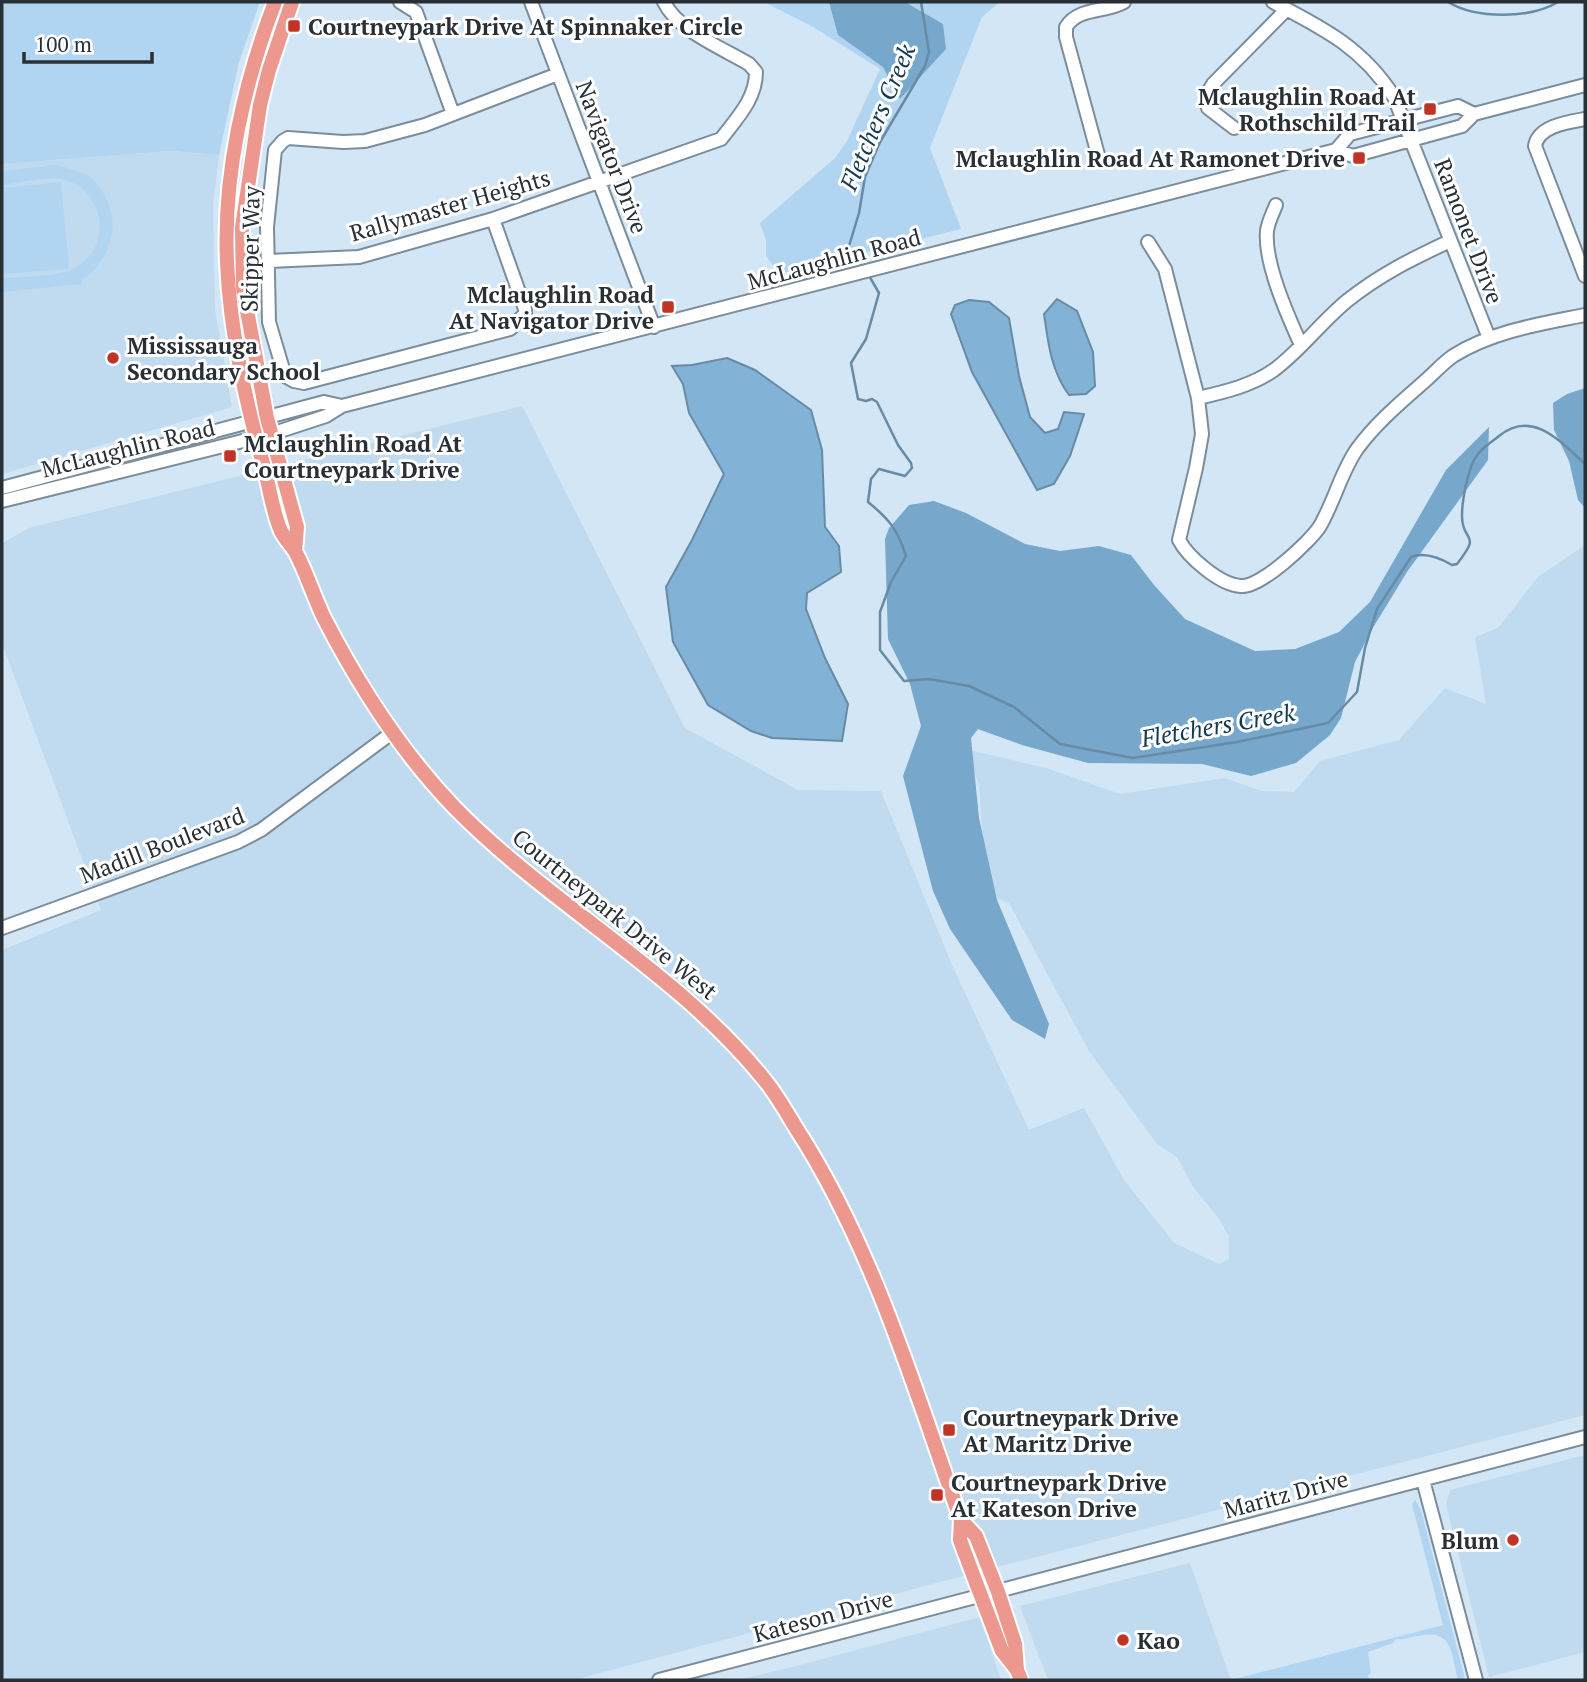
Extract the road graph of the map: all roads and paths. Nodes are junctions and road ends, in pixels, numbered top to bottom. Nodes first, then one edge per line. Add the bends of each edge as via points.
1 (275, 2) edge
2 (292, 2) edge
3 (400, 2) edge
4 (531, 2) edge
5 (664, 2) edge
6 (1124, 2) edge
7 (1273, 2) edge
8 (1287, 9) junction
9 (558, 74) junction
10 (1585, 85) edge
11 (453, 114) junction
12 (1474, 114) junction
13 (1585, 119) edge
14 (1403, 120) junction
15 (1234, 128) dead end
16 (1411, 139) junction
17 (235, 148) junction
18 (1336, 150) junction
19 (252, 151) junction
20 (1100, 162) dead end
21 (599, 181) junction
22 (1276, 205) dead end
23 (494, 219) junction
24 (1450, 240) junction
25 (1148, 242) dead end
26 (269, 261) junction
27 (1585, 276) edge
28 (1585, 315) edge
29 (654, 327) junction
30 (1489, 338) junction
31 (1301, 345) junction
32 (1198, 398) junction
33 (341, 406) junction
34 (267, 418) junction
35 (251, 422) junction
36 (271, 434) junction
37 (256, 438) junction
38 (2, 488) edge
39 (2, 501) edge
40 (295, 551) junction
41 (393, 732) junction
42 (2, 928) edge
43 (1585, 1437) edge
44 (1423, 1480) junction
45 (961, 1520) junction
46 (998, 1592) junction
47 (982, 1596) junction
48 (1019, 1675) edge
49 (659, 1680) edge
50 (1476, 1680) edge

1 - 17 main road, Courtneypark Drive West via 250,77
2 - 19 main road, Courtneypark Drive West via 269,70
3 - 11 street via 415,12
4 - 9 street, Navigator Drive
5 - 21 street, Rallymaster Heights via 683,25 749,64 757,72 756,85 744,110 721,139
6 - 20 street via 1079,14 1066,27
7 - 8 street, Ramonet Drive
8 - 14 street, Ramonet Drive via 1354,50 1379,74
8 - 15 street via 1207,94 1208,108
9 - 11 street, Skipper Way
9 - 21 street, Navigator Drive
10 - 12 street, McLaughlin Road
11 - 26 street, Skipper Way via 365,141 295,137 282,141 275,150 267,227
12 - 14 street, McLaughlin Road via 1458,106
12 - 16 street, McLaughlin Road via 1462,126
13 - 27 street via 1542,132 1535,146
14 - 16 street, Ramonet Drive
14 - 18 street, McLaughlin Road via 1350,134
16 - 18 street, McLaughlin Road via 1353,156
16 - 24 street, Ramonet Drive
17 - 19 main road
17 - 35 main road, Courtneypark Drive West via 227,258 232,329
18 - 29 street, McLaughlin Road
19 - 34 main road, Courtneypark Drive West via 242,228 243,289
21 - 23 street, Rallymaster Heights
21 - 29 street, Navigator Drive
22 - 31 street via 1267,230 1269,254
23 - 26 street, Rallymaster Heights via 359,257
23 - 26 street, Skipper Way via 525,309 510,329 304,383 285,376 269,322
24 - 30 street, Ramonet Drive
24 - 31 street via 1388,270
25 - 32 street via 1165,269
28 - 30 street
29 - 33 street, McLaughlin Road
30 - 32 street via 1452,357 1386,416 1356,450 1319,528 1285,562 1243,587 1226,583 1186,553 1179,540 1202,434
31 - 32 street via 1255,381
33 - 34 street, McLaughlin Road via 324,402
33 - 36 street, McLaughlin Road via 326,416
34 - 35 street, McLaughlin Road
34 - 36 main road, Courtneypark Drive West
35 - 37 main road, Courtneypark Drive West
35 - 38 street, McLaughlin Road
36 - 37 street, McLaughlin Road
36 - 40 main road, Courtneypark Drive West via 297,527
37 - 39 street, McLaughlin Road
37 - 40 main road, Courtneypark Drive West via 281,531
40 - 41 main road, Courtneypark Drive West via 323,617
41 - 42 street, Madill Boulevard via 261,830 238,842
41 - 45 main road, Courtneypark Drive West via 452,804 501,852 639,958 710,1021 768,1084 813,1154 869,1269
43 - 44 street, Maritz Drive
44 - 46 street, Maritz Drive
44 - 50 street
45 - 46 main road, Courtneypark Drive West via 976,1536
45 - 47 main road, Courtneypark Drive West via 960,1540
46 - 47 street, Kateson Drive
46 - 48 main road, Courtneypark Drive West via 1015,1644
47 - 48 main road, Courtneypark Drive West via 1002,1651
47 - 49 street, Kateson Drive

